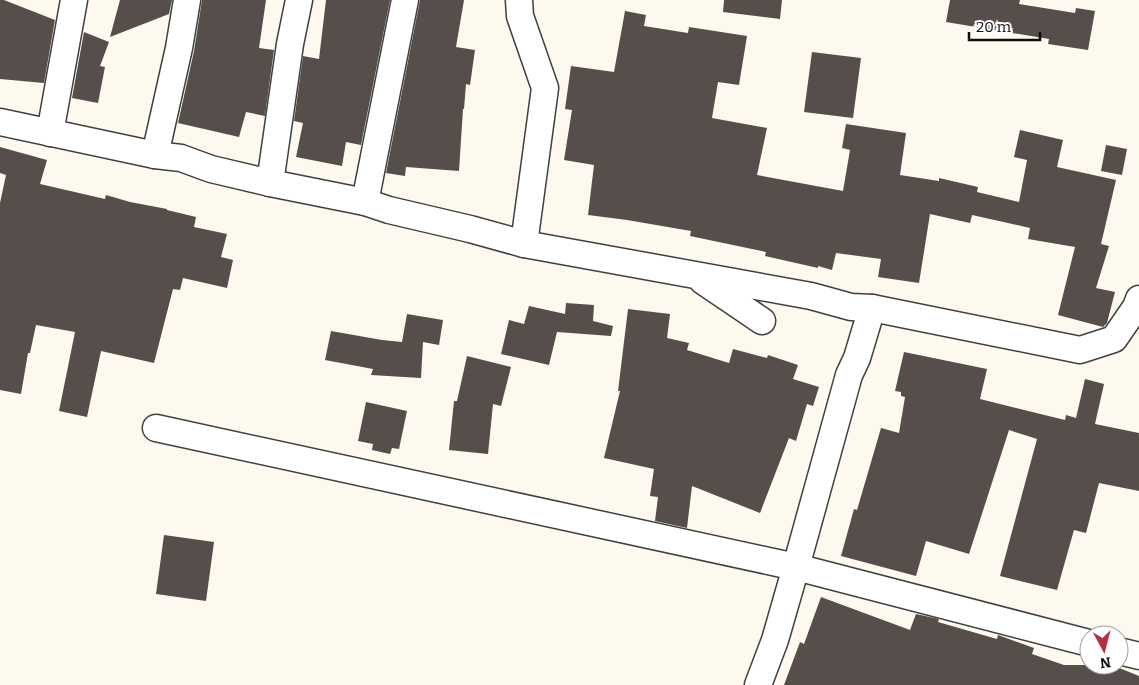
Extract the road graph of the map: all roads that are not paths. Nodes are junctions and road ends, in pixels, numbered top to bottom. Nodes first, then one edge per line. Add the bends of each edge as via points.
1 (74, 0) edge
2 (188, 0) edge
3 (299, 0) edge
4 (405, 0) edge
5 (519, 0) edge
6 (0, 122) edge
7 (50, 133) junction
8 (155, 155) junction
9 (270, 183) junction
10 (365, 202) junction
11 (524, 244) junction
12 (694, 275) junction
13 (1139, 299) edge
14 (872, 308) junction
15 (762, 321) dead end
16 (156, 428) dead end
17 (796, 567) junction
18 (1079, 640) edge
19 (758, 685) edge

1 - 7 street
2 - 8 street
3 - 9 street
4 - 10 street
5 - 11 street via 520,16 545,88
6 - 7 street
7 - 8 street
8 - 9 street via 181,158
9 - 10 street
10 - 11 street
11 - 12 street
12 - 14 street via 811,296 851,307
12 - 15 street
13 - 14 street via 1114,339 1080,350
14 - 17 street via 849,375
16 - 17 street
17 - 18 street
17 - 19 street

